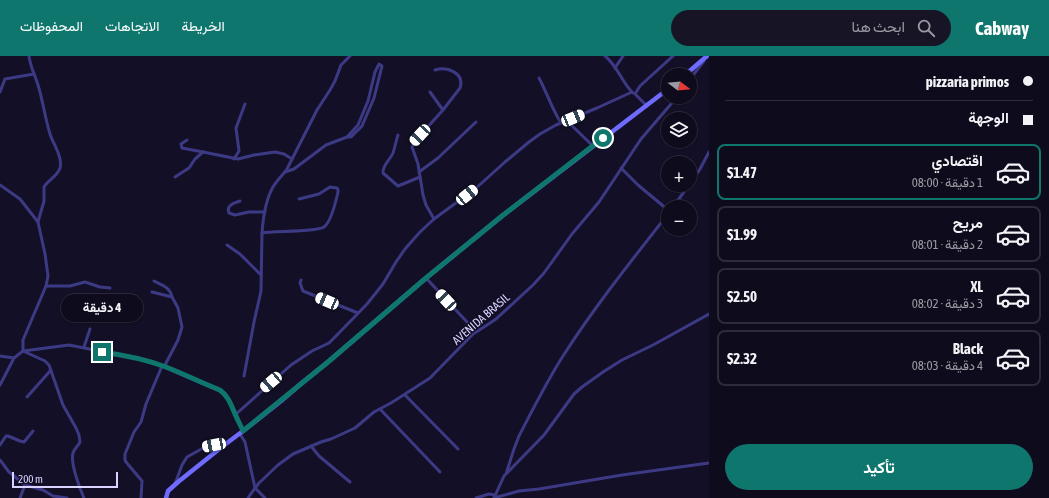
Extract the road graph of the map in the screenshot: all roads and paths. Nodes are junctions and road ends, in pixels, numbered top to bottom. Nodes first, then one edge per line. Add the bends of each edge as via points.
1 (29, 56) edge
2 (350, 56) edge
3 (605, 56) edge
4 (623, 56) edge
5 (673, 56) edge
6 (707, 56) edge
7 (615, 68) junction
8 (693, 68) edge
9 (435, 70) dead end
10 (697, 70) edge
11 (34, 74) junction
12 (539, 78) dead end
13 (0, 92) edge
14 (430, 92) dead end
15 (634, 93) junction
16 (661, 95) edge
17 (244, 104) dead end
18 (671, 104) edge
19 (647, 106) junction
20 (444, 110) junction
21 (567, 120) junction
22 (476, 122) dead end
23 (561, 123) junction
24 (398, 135) dead end
25 (347, 137) junction
26 (187, 140) dead end
27 (593, 146) junction
28 (203, 152) junction
29 (709, 152) edge
30 (234, 159) junction
31 (292, 159) junction
32 (621, 168) junction
33 (285, 172) junction
34 (420, 172) junction
35 (697, 174) edge
36 (175, 177) dead end
37 (420, 177) junction
38 (0, 185) edge
39 (685, 192) edge
40 (299, 199) dead end
41 (678, 200) edge
42 (240, 201) dead end
43 (661, 204) edge
44 (265, 212) junction
45 (434, 219) junction
46 (38, 222) junction
47 (661, 223) edge
48 (262, 233) junction
49 (227, 246) dead end
50 (261, 275) junction
51 (426, 278) junction
52 (301, 280) dead end
53 (154, 281) dead end
54 (46, 286) junction
55 (110, 288) dead end
56 (152, 292) dead end
57 (172, 297) junction
58 (358, 313) junction
59 (709, 314) edge
60 (467, 322) dead end
61 (90, 329) dead end
62 (84, 348) junction
63 (23, 351) junction
64 (0, 356) edge
65 (14, 358) junction
66 (163, 366) junction
67 (51, 370) junction
68 (244, 376) dead end
69 (0, 385) edge
70 (405, 395) junction
71 (27, 397) dead end
72 (380, 409) junction
73 (235, 414) junction
74 (33, 431) dead end
75 (242, 432) junction
76 (0, 444) edge
77 (223, 446) junction
78 (311, 446) junction
79 (458, 449) dead end
80 (0, 460) edge
81 (709, 464) edge
82 (440, 472) dead end
83 (506, 474) junction
84 (350, 482) dead end
85 (25, 485) junction
86 (175, 485) junction
87 (255, 488) junction
88 (54, 497) edge
89 (165, 497) edge
90 (494, 497) edge
91 (20, 498) edge
92 (66, 498) edge
93 (84, 498) edge
94 (141, 498) edge
95 (248, 498) edge
96 (265, 498) edge
97 (476, 498) edge

1 - 11 street
2 - 31 street via 341,66 333,86 317,110
3 - 7 street
4 - 7 street
5 - 15 street
6 - 8 main road
6 - 10 street
7 - 15 street
9 - 20 street via 451,70 461,85
11 - 13 street via 5,79
11 - 46 street via 60,162 57,174 44,187 44,201
12 - 23 street
14 - 20 street
15 - 19 street
15 - 21 street
16 - 19 main road
17 - 30 street via 236,128 239,151
18 - 32 street, AVENIDA BRASIL via 641,139
19 - 27 main road
20 - 34 street via 412,145
21 - 23 street
21 - 27 street
22 - 34 street
23 - 45 street via 529,142
24 - 37 street via 383,173 398,186
25 - 25 street via 351,137 362,126 374,98 382,66 379,64 358,125
25 - 33 street via 326,145 294,170
26 - 28 street via 181,144 182,148
27 - 51 main road
28 - 30 street
28 - 36 street via 189,168
29 - 35 street
30 - 31 street via 275,152
31 - 33 street
32 - 43 street
32 - 70 street, AVENIDA BRASIL via 591,212 533,285 496,319 473,334 430,378
33 - 44 street via 271,191
34 - 37 street
37 - 45 street via 426,205
38 - 46 street via 20,199
39 - 41 street
40 - 48 street via 319,194 330,187 338,190 329,219 322,228
42 - 44 street via 230,206 229,213
44 - 48 street
45 - 58 street via 404,249 383,284
46 - 54 street via 48,276
47 - 83 street via 613,284 563,356 519,436
48 - 50 street
49 - 50 street via 240,254
50 - 68 street via 260,301
51 - 60 street
51 - 75 main road
52 - 58 street via 303,291
53 - 57 street via 167,288
54 - 55 street via 70,286 85,282
54 - 63 street via 23,340
56 - 57 street
57 - 66 street via 178,308 182,327 178,340
58 - 73 street via 329,343 291,365
59 - 83 street via 622,360 582,386 544,435
61 - 62 street
62 - 63 street via 63,345
62 - 66 street via 125,355
63 - 65 street
63 - 67 street via 45,361
64 - 65 street
65 - 69 street
66 - 73 street via 220,390 225,394
66 - 94 street via 141,422 125,454 126,462 142,481
67 - 71 street
67 - 93 street via 63,406 79,435 80,442 72,457
70 - 72 street, AVENIDA BRASIL
70 - 79 street
72 - 78 street, AVENIDA BRASIL via 355,428
72 - 82 street
73 - 75 street
74 - 76 street via 24,442 6,436
75 - 77 main road
75 - 87 street
77 - 86 main road
77 - 86 street via 206,446 188,457 182,465
78 - 84 street
78 - 87 street, AVENIDA BRASIL via 293,454 278,465
80 - 85 street via 9,472
81 - 90 street via 622,475
83 - 90 street
85 - 88 street via 43,490
85 - 91 street
86 - 89 main road
87 - 95 street, AVENIDA BRASIL
87 - 96 street
88 - 92 street
90 - 97 street via 490,494

